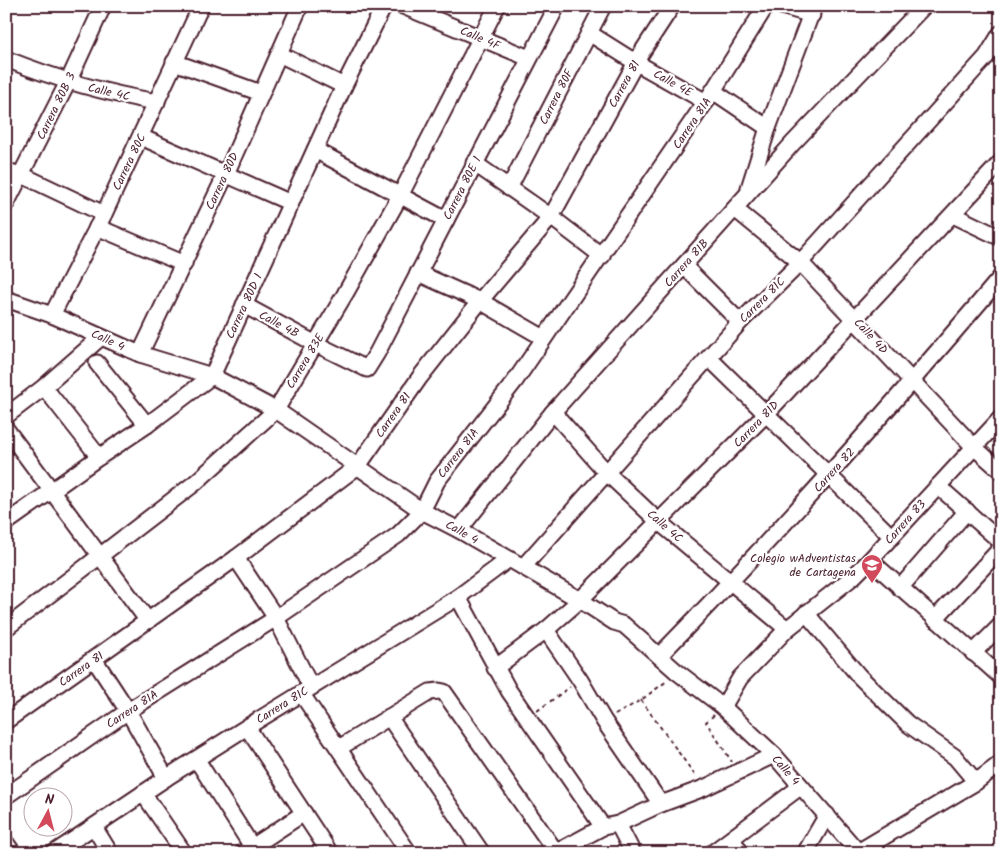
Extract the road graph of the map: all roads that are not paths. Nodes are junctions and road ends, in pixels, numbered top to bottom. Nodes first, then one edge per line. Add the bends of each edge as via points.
1 (103, 6) edge
2 (201, 6) edge
3 (300, 6) edge
4 (384, 6) edge
5 (403, 6) edge
6 (497, 6) edge
7 (557, 6) edge
8 (603, 6) edge
9 (672, 6) edge
10 (766, 6) edge
11 (781, 6) edge
12 (924, 6) edge
13 (813, 11) edge
14 (589, 33) junction
15 (1001, 33) edge
16 (480, 38) junction
17 (279, 54) junction
18 (529, 58) junction
19 (6, 59) edge
20 (174, 62) junction
21 (636, 62) junction
22 (68, 82) junction
23 (344, 86) junction
24 (261, 94) junction
25 (710, 96) junction
26 (157, 102) junction
27 (768, 128) junction
28 (141, 137) junction
29 (315, 150) junction
30 (1001, 162) edge
31 (474, 163) junction
32 (6, 171) edge
33 (22, 174) junction
34 (226, 174) junction
35 (509, 188) junction
36 (401, 194) junction
37 (747, 195) junction
38 (291, 203) junction
39 (6, 204) edge
40 (734, 209) junction
41 (953, 215) junction
42 (551, 217) junction
43 (446, 220) junction
44 (100, 221) junction
45 (1001, 238) edge
46 (602, 256) junction
47 (800, 262) junction
48 (184, 264) junction
49 (684, 266) junction
50 (418, 273) junction
51 (1001, 277) edge
52 (6, 299) edge
53 (480, 300) junction
54 (244, 305) junction
55 (52, 314) junction
56 (855, 319) junction
57 (740, 322) junction
58 (101, 336) junction
59 (544, 338) junction
60 (316, 344) junction
61 (140, 354) junction
62 (709, 358) junction
63 (97, 362) dead end
64 (367, 369) joint
65 (212, 376) junction
66 (912, 381) junction
67 (44, 387) junction
68 (276, 410) junction
69 (552, 412) junction
70 (767, 414) junction
71 (6, 416) edge
72 (1001, 418) edge
73 (147, 425) junction
74 (6, 429) edge
75 (974, 447) junction
76 (99, 456) junction
77 (358, 466) junction
78 (1001, 471) edge
79 (607, 473) junction
80 (829, 475) junction
81 (938, 486) junction
82 (53, 490) junction
83 (422, 511) junction
84 (966, 511) junction
85 (659, 522) junction
86 (6, 523) edge
87 (459, 530) junction
88 (892, 536) junction
89 (1001, 542) edge
90 (1001, 548) edge
91 (99, 556) junction
92 (236, 558) junction
93 (509, 559) junction
94 (870, 560) junction
95 (524, 567) junction
96 (731, 583) junction
97 (900, 588) junction
98 (458, 597) junction
99 (580, 600) junction
100 (806, 613) junction
101 (276, 618) junction
102 (935, 619) junction
103 (148, 621) junction
104 (1001, 625) edge
105 (6, 628) edge
106 (786, 629) junction
107 (546, 630) junction
108 (974, 653) junction
109 (659, 656) junction
110 (94, 660) junction
111 (496, 668) junction
112 (1001, 677) edge
113 (306, 690) junction
114 (723, 707) junction
115 (128, 711) junction
116 (389, 717) junction
117 (6, 721) edge
118 (247, 727) junction
119 (339, 748) junction
120 (774, 755) junction
121 (197, 760) junction
122 (1001, 763) edge
123 (166, 778) junction
124 (976, 782) junction
125 (800, 787) junction
126 (143, 793) junction
127 (6, 796) edge
128 (661, 804) junction
129 (304, 812) junction
130 (828, 815) junction
131 (611, 826) junction
132 (94, 827) junction
133 (732, 839) junction
134 (6, 842) edge
135 (250, 851) edge
136 (555, 852) edge
137 (858, 852) edge
138 (13, 853) edge
139 (54, 853) edge
140 (110, 853) edge
141 (184, 853) edge
142 (330, 853) edge
143 (409, 853) edge
144 (482, 853) edge
145 (633, 853) edge
146 (712, 853) edge
147 (740, 853) edge
148 (806, 853) edge

1 - 22 street, Carrera 80B 3
2 - 20 street, Carrera 80C
3 - 17 street, Carrera 80D
4 - 23 street, Carrera 80D 1
5 - 16 street, Calle 4F
6 - 16 street, Carrera 83E
7 - 18 street, Carrera 80E 1
8 - 14 street, Carrera 80F
9 - 21 street, Carrera 81
10 - 25 street, Carrera 81A
11 - 13 street
12 - 37 street, Carrera 81B via 793,142
13 - 27 street
14 - 21 street, Calle 4E
14 - 35 street, Carrera 80F
15 - 47 street, Carrera 81C via 987,56
16 - 18 street, Calle 4F
16 - 36 street, Carrera 83E
17 - 23 street
17 - 24 street, Carrera 80D
18 - 31 street, Carrera 80E 1
19 - 22 street, Calle 4C
20 - 24 street
20 - 26 street, Carrera 80C
21 - 25 street, Calle 4E
21 - 42 street, Carrera 81
22 - 26 street, Calle 4C
22 - 33 street, Carrera 80B 3
23 - 29 street, Carrera 80D 1
24 - 34 street, Carrera 80D
25 - 27 street, Calle 4E
25 - 46 street, Carrera 81A
26 - 28 street, Carrera 80C
27 - 37 street
28 - 34 street
28 - 44 street, Carrera 80C
29 - 36 street
29 - 38 street, Carrera 80D 1
30 - 41 street, Carrera 81D
31 - 35 street
31 - 43 street, Carrera 80E 1
32 - 33 street
33 - 39 street, Carrera 80B 3
33 - 44 street
34 - 38 street
34 - 48 street, Carrera 80D
35 - 42 street
36 - 43 street
36 - 60 street, Carrera 83E
37 - 40 street, Carrera 81B
38 - 54 street, Carrera 80D 1
40 - 47 street, Calle 4D
40 - 49 street, Carrera 81B
41 - 45 street
41 - 56 street, Carrera 81D
42 - 46 street
42 - 53 street, Carrera 81
43 - 50 street, Carrera 80E 1
44 - 48 street
44 - 55 street, Carrera 80C
46 - 59 street, Carrera 81A
47 - 56 street, Calle 4D
47 - 57 street, Carrera 81C
48 - 61 street, Carrera 80D
49 - 57 street
49 - 69 street, Carrera 81B
50 - 53 street
50 - 64 street, Carrera 80E 1
51 - 66 street, Carrera 82
52 - 55 street, Calle 4
53 - 59 street
53 - 77 street, Carrera 81 via 420,377
54 - 60 street, Calle 4B
54 - 65 street, Carrera 80D 1
55 - 58 street, Calle 4
56 - 66 street, Calle 4D
56 - 70 street, Carrera 81D
57 - 62 street, Carrera 81C
58 - 61 street, Calle 4
58 - 67 street
59 - 83 street, Carrera 81A via 515,381 437,481
60 - 64 street, Calle 4B
60 - 68 street, Carrera 83E
61 - 65 street, Calle 4
62 - 70 street
62 - 79 street, Carrera 81C
63 - 73 street
65 - 68 street, Calle 4
65 - 73 street, Carrera 80D 1
66 - 75 street, Calle 4D
66 - 80 street, Carrera 82
67 - 71 street
67 - 76 street
68 - 77 street, Calle 4
68 - 91 street, Carrera 83E via 195,483
69 - 79 street, Calle 4C
69 - 87 street, Carrera 81B
70 - 80 street
70 - 85 street, Carrera 81D
72 - 75 street, Carrera 83
73 - 76 street, Carrera 80D 1
74 - 82 street
75 - 78 street, Calle 4D
75 - 81 street, Carrera 83
76 - 82 street, Carrera 80D 1
77 - 83 street, Calle 4
77 - 92 street, Carrera 81
79 - 85 street, Calle 4C
79 - 95 street, Carrera 81C
80 - 88 street
80 - 96 street, Carrera 82
81 - 84 street
81 - 88 street, Carrera 83
82 - 86 street, Carrera 80D 1
82 - 91 street
83 - 87 street, Calle 4
83 - 101 street, Carrera 81A via 398,535
84 - 89 street
84 - 97 street
85 - 96 street, Calle 4C
85 - 99 street, Carrera 81D
87 - 93 street, Calle 4
88 - 94 street, Carrera 83
90 - 102 street
91 - 103 street
91 - 105 street, Carrera 83E
92 - 101 street
92 - 103 street, Carrera 81
93 - 95 street, Calle 4
93 - 98 street, Carrera 81C
94 - 97 street
94 - 100 street, Carrera 83
95 - 99 street, Calle 4
96 - 106 street, Calle 4C
96 - 109 street, Carrera 82
97 - 102 street
98 - 111 street
98 - 113 street, Carrera 81C
99 - 107 street, Carrera 81D
99 - 109 street, Calle 4 via 624,625
100 - 106 street, Carrera 83
100 - 124 street via 859,676 908,724 955,757
101 - 113 street
101 - 115 street, Carrera 81A
102 - 108 street
103 - 110 street, Carrera 81
104 - 108 street
106 - 114 street, Carrera 83 via 740,678
107 - 111 street, Carrera 81D
107 - 128 street
108 - 112 street
109 - 114 street, Calle 4
110 - 115 street
110 - 117 street, Carrera 81
111 - 131 street via 528,718
113 - 118 street, Carrera 81C
113 - 119 street
114 - 120 street, Calle 4
115 - 123 street
115 - 127 street, Carrera 81A
116 - 119 street
116 - 136 street via 430,692 444,692
116 - 144 street
118 - 121 street, Carrera 81C
118 - 129 street
119 - 143 street
120 - 125 street, Calle 4
120 - 128 street
121 - 123 street, Carrera 81C
121 - 135 street
122 - 124 street
123 - 126 street, Carrera 81C
124 - 137 street
125 - 130 street, Calle 4
125 - 133 street
126 - 132 street, Carrera 81C
126 - 141 street
128 - 131 street
129 - 135 street
129 - 142 street
130 - 137 street, Calle 4
130 - 148 street
131 - 136 street
131 - 145 street
132 - 139 street, Carrera 81C
132 - 140 street
133 - 146 street
133 - 147 street
134 - 138 street

